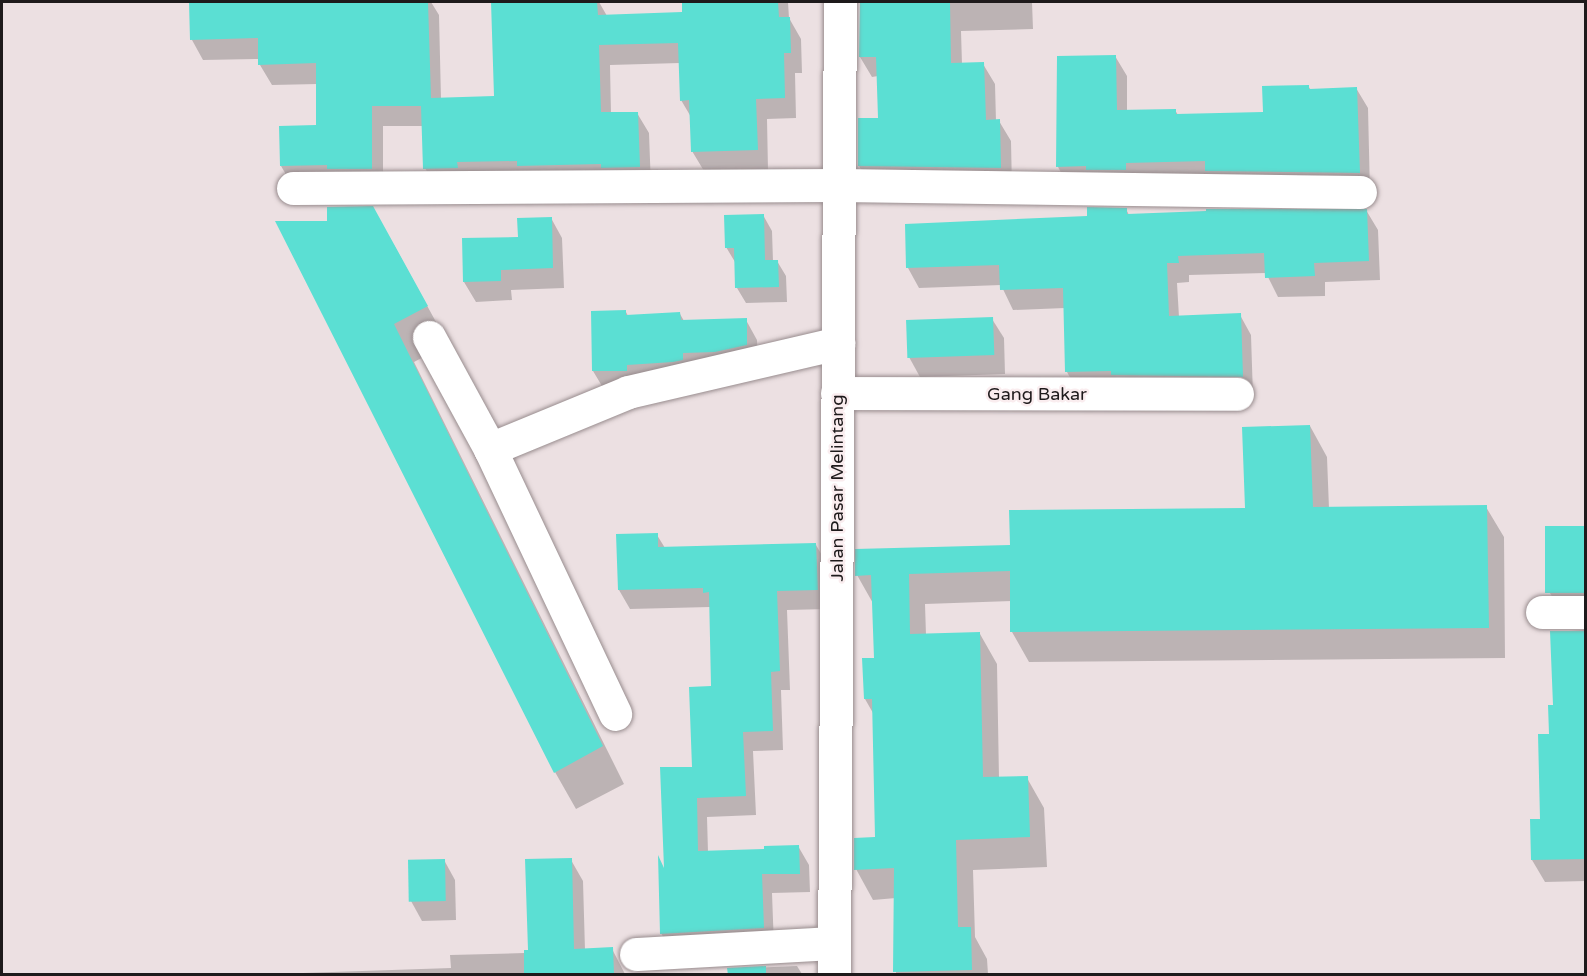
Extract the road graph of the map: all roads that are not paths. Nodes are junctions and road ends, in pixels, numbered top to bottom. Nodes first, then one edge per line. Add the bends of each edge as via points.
1 (840, 2) edge
2 (839, 185) junction
3 (293, 188) dead end
4 (1360, 192) dead end
5 (429, 337) dead end
6 (838, 343) junction
7 (837, 393) junction
8 (1237, 394) dead end
9 (490, 449) junction
10 (1542, 612) dead end
11 (1586, 612) edge
12 (615, 714) dead end
13 (636, 954) dead end
14 (834, 959) edge

1 - 2 street, Jalan Pasar Melintang
2 - 3 street
2 - 4 street
2 - 6 street, Jalan Pasar Melintang
5 - 9 street
6 - 7 street, Jalan Pasar Melintang
6 - 9 street via 628,392
7 - 8 street, Gang Bakar
7 - 14 street, Jalan Pasar Melintang
9 - 12 street
10 - 11 street
13 - 14 street

